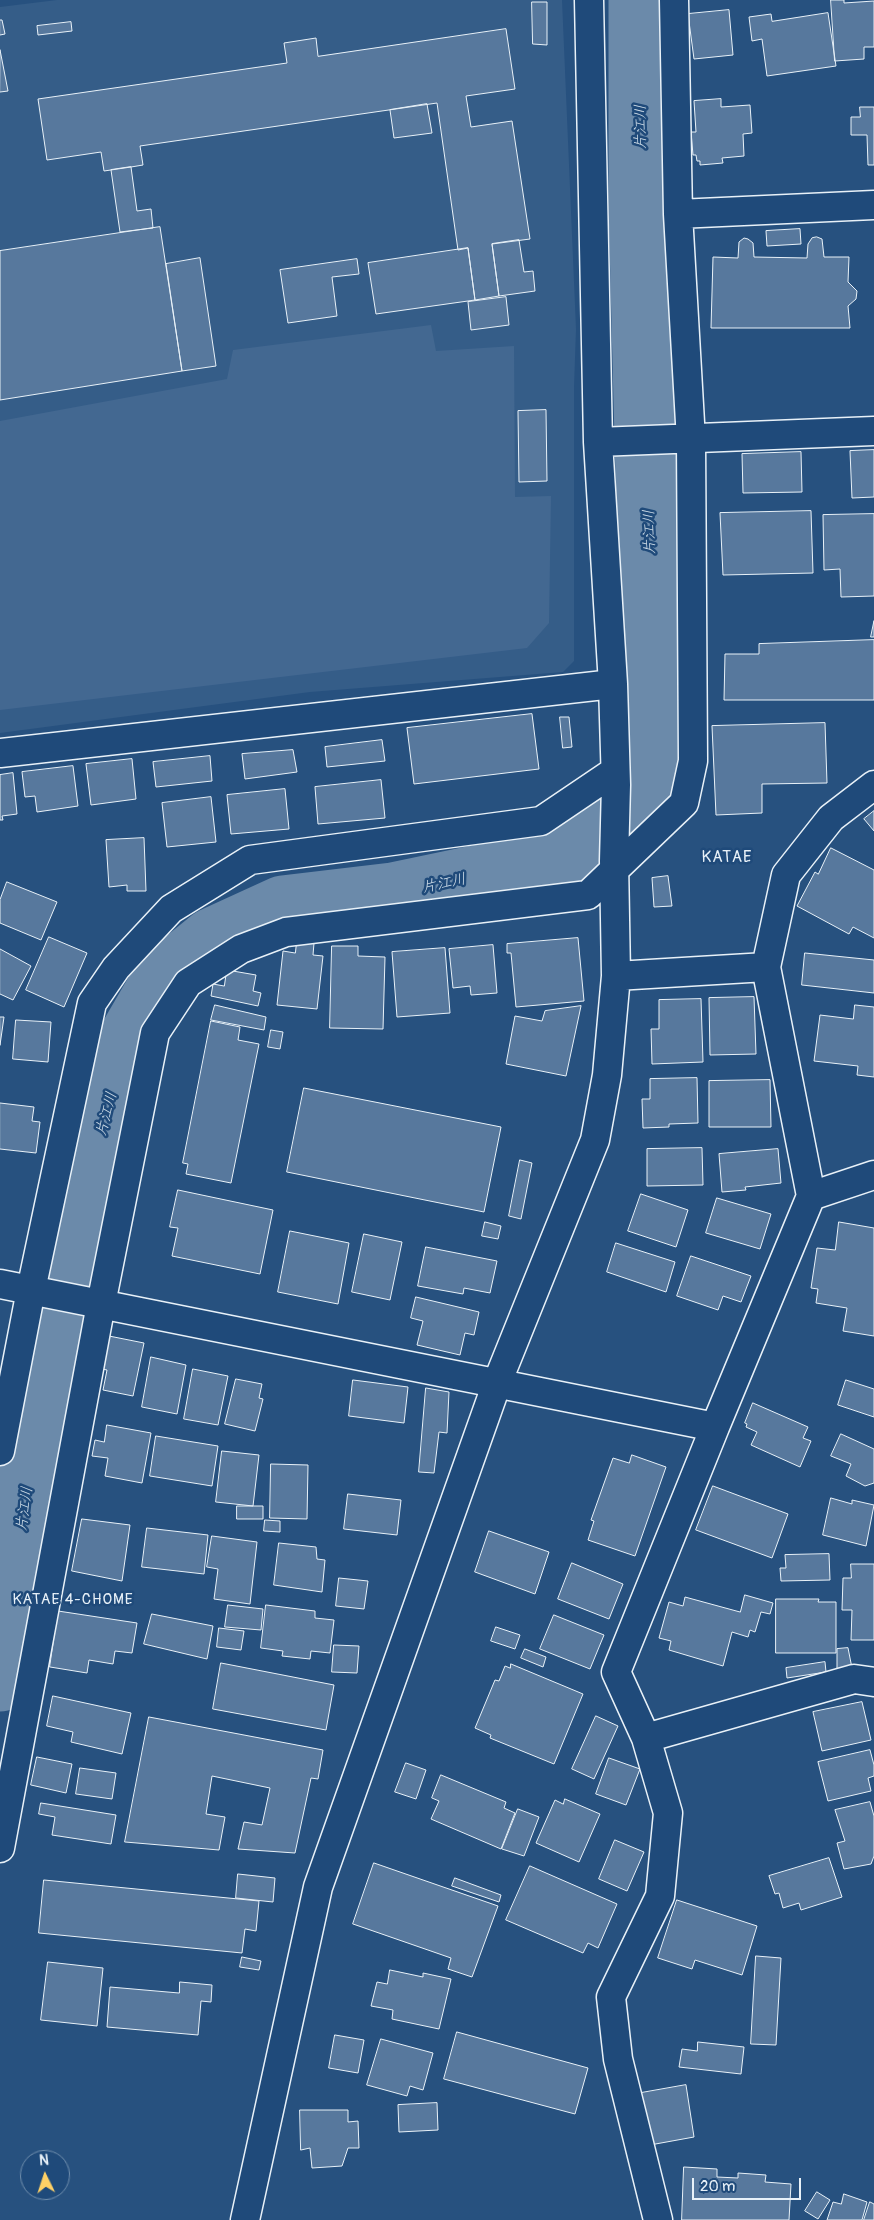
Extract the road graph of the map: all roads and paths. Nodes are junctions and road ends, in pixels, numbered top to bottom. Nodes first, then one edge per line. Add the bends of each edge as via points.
1 (589, 0) edge
2 (674, 0) edge
3 (874, 205) edge
4 (678, 214) junction
5 (874, 431) edge
6 (686, 439) junction
7 (608, 442) junction
8 (613, 684) junction
9 (0, 753) edge
10 (615, 778) junction
11 (874, 785) edge
12 (614, 865) junction
13 (766, 968) junction
14 (616, 976) junction
15 (874, 1175) edge
16 (811, 1196) junction
17 (0, 1284) edge
18 (38, 1291) junction
19 (101, 1304) junction
20 (497, 1383) junction
21 (715, 1427) junction
22 (0, 1451) edge
23 (874, 1682) edge
24 (646, 1738) junction
25 (0, 1848) edge
26 (245, 2220) edge
27 (658, 2220) edge

1 - 7 street
2 - 4 street
3 - 4 street
4 - 6 street
5 - 6 street
6 - 7 street
6 - 12 street via 693,761 684,803
7 - 8 street
8 - 9 street
8 - 10 street
10 - 12 street
10 - 18 street via 541,821 250,860 171,909 116,968 92,1002
11 - 13 street via 831,818 786,875
12 - 14 street
12 - 19 street via 588,895 286,932 241,949 188,982 155,1033
13 - 14 street
13 - 16 street
14 - 20 street via 607,1075 595,1140
15 - 16 street
16 - 21 street
17 - 18 street
18 - 19 street
18 - 22 street
19 - 20 street
19 - 25 street
20 - 21 street
20 - 26 street via 318,1887
21 - 24 street via 616,1672
23 - 24 street via 854,1679
24 - 27 street via 668,1813 660,1896 611,1997 618,2059

